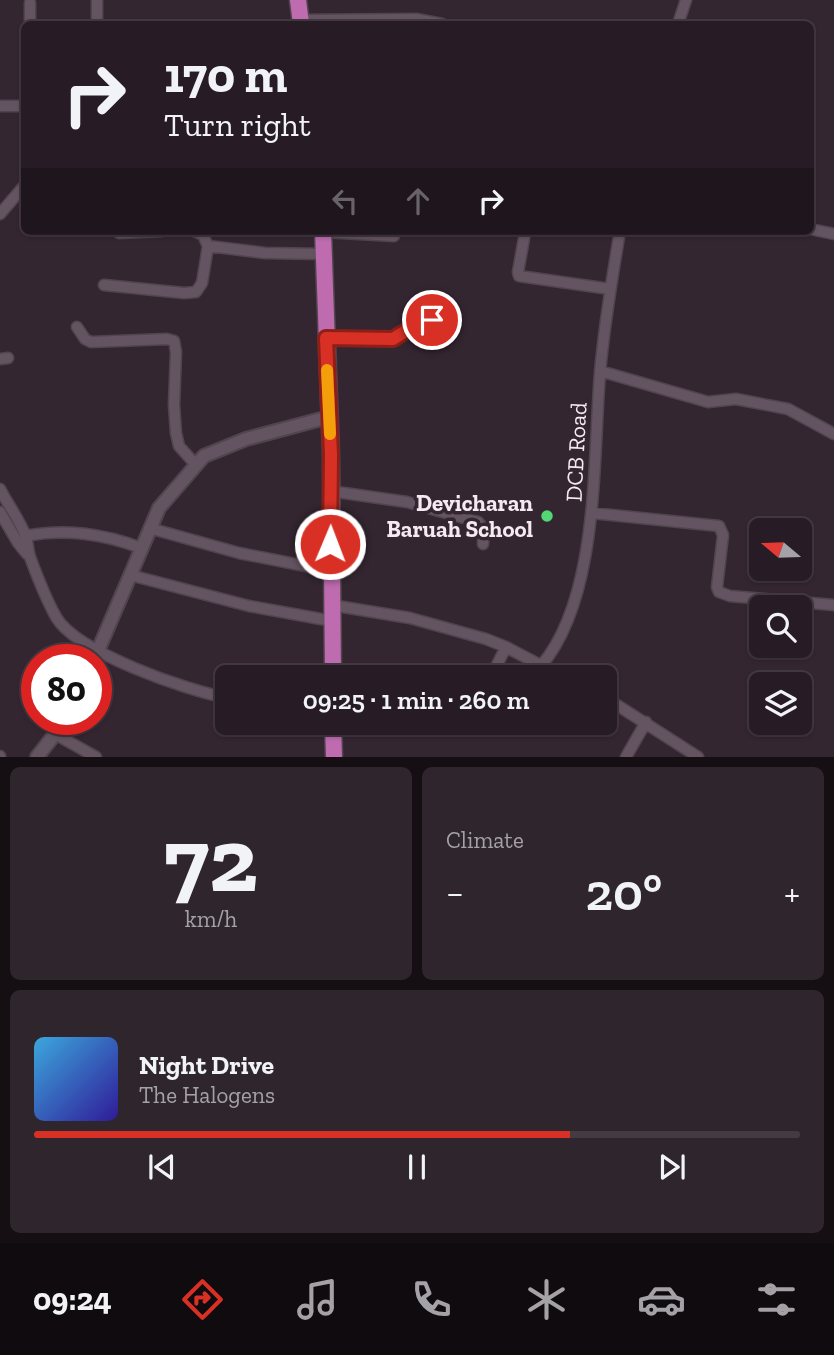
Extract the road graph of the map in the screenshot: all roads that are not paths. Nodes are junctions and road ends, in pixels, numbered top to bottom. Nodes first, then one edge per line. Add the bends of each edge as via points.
1 (97, 0) edge
2 (298, 0) edge
3 (686, 0) edge
4 (30, 2) dead end
5 (30, 21) edge
6 (97, 21) edge
7 (301, 21) edge
8 (404, 21) edge
9 (426, 21) edge
10 (679, 21) edge
11 (0, 106) edge
12 (21, 106) edge
13 (21, 190) edge
14 (0, 214) edge
15 (814, 230) edge
16 (834, 234) edge
17 (203, 235) edge
18 (323, 235) edge
19 (380, 235) edge
20 (525, 235) edge
21 (619, 235) edge
22 (394, 236) dead end
23 (208, 246) junction
24 (324, 254) junction
25 (104, 285) dead end
26 (610, 289) junction
27 (455, 321) dead end
28 (78, 327) dead end
29 (326, 338) junction
30 (600, 371) junction
31 (329, 417) junction
32 (834, 434) edge
33 (196, 465) junction
34 (0, 489) edge
35 (330, 491) junction
36 (0, 512) edge
37 (592, 513) junction
38 (149, 528) junction
39 (26, 536) junction
40 (483, 544) dead end
41 (141, 548) junction
42 (30, 557) junction
43 (331, 571) junction
44 (130, 575) junction
45 (834, 605) edge
46 (332, 613) junction
47 (83, 644) edge
48 (102, 644) edge
49 (506, 646) junction
50 (112, 661) edge
51 (332, 665) edge
52 (497, 665) edge
53 (539, 665) edge
54 (542, 665) edge
55 (215, 696) edge
56 (617, 705) edge
57 (646, 722) junction
58 (54, 735) edge
59 (57, 735) edge
60 (333, 735) edge
61 (37, 757) edge
62 (96, 757) edge
63 (334, 757) edge
64 (626, 757) edge
65 (698, 757) edge

1 - 6 street
2 - 7 highway
3 - 10 street
4 - 5 street
8 - 9 street
11 - 12 street
13 - 14 street
15 - 16 street
17 - 23 street
18 - 24 highway
19 - 22 street
20 - 26 street via 519,276
21 - 26 street, DCB Road
23 - 24 street
23 - 25 street via 202,283 196,292
24 - 29 highway
26 - 30 street, DCB Road
27 - 29 street via 421,323 393,339
28 - 33 street via 91,342 174,341 176,433 179,446
29 - 31 highway
30 - 32 street via 708,402 736,400 788,409
30 - 37 street, DCB Road
31 - 33 street via 246,439 213,451
31 - 35 highway
33 - 38 street via 159,508
34 - 39 street
35 - 40 street via 407,502 475,521 484,527
35 - 43 highway
36 - 42 street
37 - 45 street via 719,526 723,535 719,592
37 - 54 street, DCB Road via 571,614 554,652
38 - 41 street
38 - 43 street via 239,553
39 - 41 street via 96,535
39 - 42 street
41 - 44 street
42 - 47 street via 56,617
43 - 46 highway
44 - 46 street via 249,606
44 - 48 street
46 - 49 street via 410,618
46 - 51 highway
49 - 52 street
49 - 53 street
50 - 55 street
56 - 57 street
57 - 64 street
57 - 65 street
58 - 61 street
59 - 62 street
60 - 63 highway

